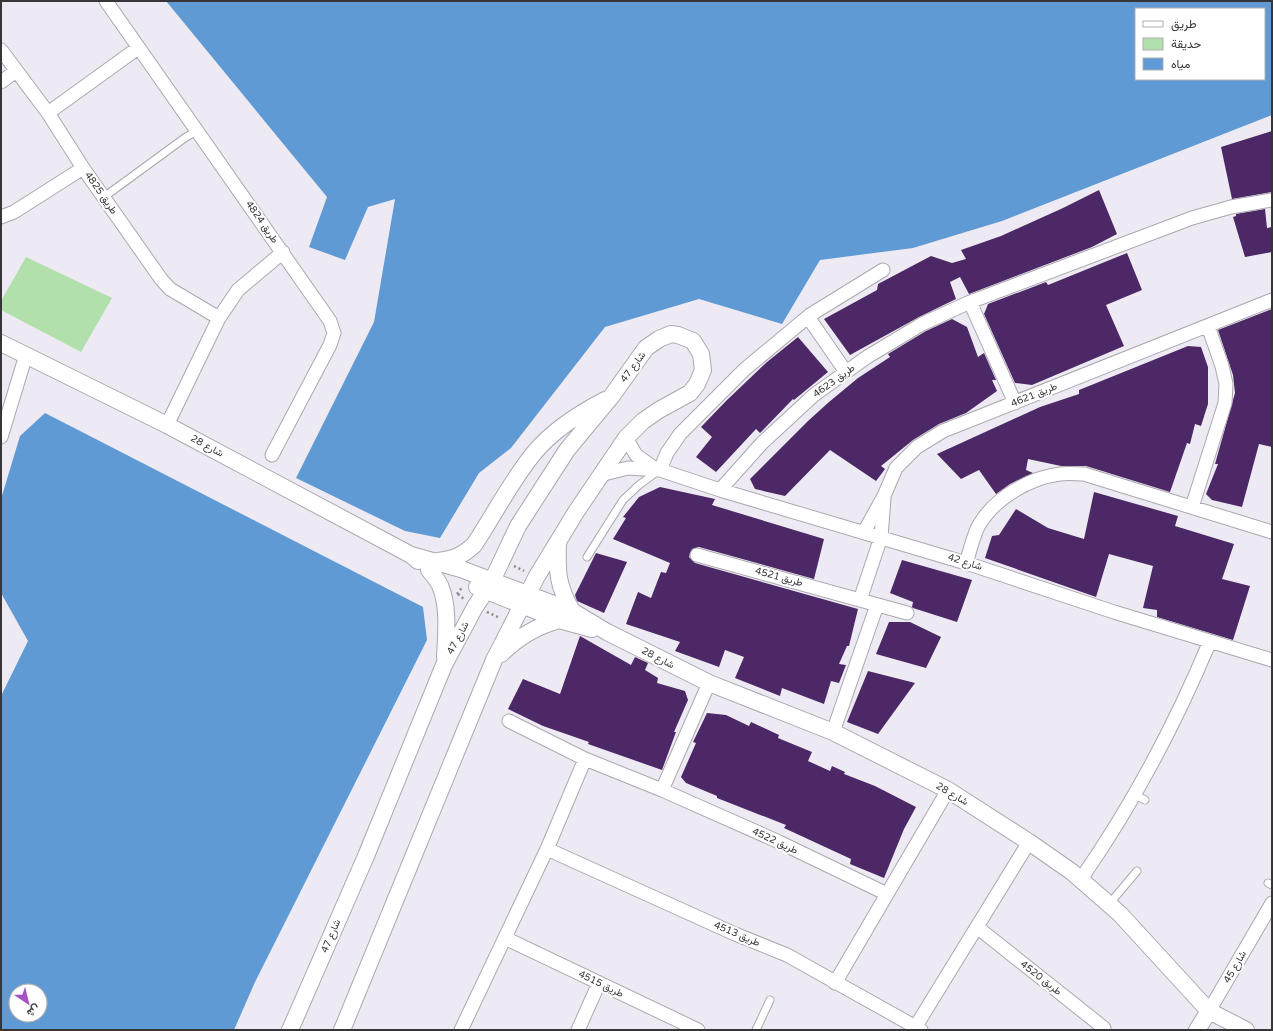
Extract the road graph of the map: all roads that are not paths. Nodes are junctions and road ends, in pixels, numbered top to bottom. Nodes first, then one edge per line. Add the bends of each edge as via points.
1 (106, 1) edge
2 (138, 48) junction
3 (1, 50) edge
4 (16, 71) junction
5 (1, 82) edge
6 (48, 113) junction
7 (197, 131) junction
8 (83, 168) junction
9 (104, 197) junction
10 (1272, 200) edge
11 (1, 217) edge
12 (283, 252) junction
13 (883, 270) dead end
14 (1272, 300) edge
15 (970, 302) junction
16 (808, 317) junction
17 (219, 318) junction
18 (1208, 326) junction
19 (1, 343) edge
20 (26, 355) junction
21 (846, 372) junction
22 (611, 396) junction
23 (1015, 404) junction
24 (3, 421) edge
25 (167, 425) junction
26 (1, 437) edge
27 (626, 438) junction
28 (272, 455) dead end
29 (658, 470) junction
30 (600, 475) junction
31 (720, 490) junction
32 (884, 496) junction
33 (1192, 507) junction
34 (864, 532) junction
35 (1272, 532) edge
36 (881, 537) junction
37 (558, 542) junction
38 (697, 555) dead end
39 (588, 557) dead end
40 (966, 563) junction
41 (432, 565) junction
42 (489, 586) junction
43 (524, 599) junction
44 (860, 600) junction
45 (877, 605) junction
46 (906, 613) dead end
47 (566, 615) junction
48 (1210, 641) junction
49 (494, 660) junction
50 (1272, 660) edge
51 (444, 665) junction
52 (709, 683) junction
53 (509, 721) dead end
54 (832, 732) junction
55 (585, 759) junction
56 (662, 790) junction
57 (948, 790) junction
58 (1029, 842) junction
59 (547, 849) junction
60 (1137, 871) dead end
61 (1081, 879) junction
62 (887, 894) junction
63 (1110, 903) junction
64 (1272, 903) edge
65 (977, 927) junction
66 (505, 938) junction
67 (835, 982) junction
68 (599, 983) junction
69 (770, 1000) dead end
70 (1209, 1011) junction
71 (690, 1028) edge
72 (918, 1028) edge
73 (290, 1030) edge
74 (342, 1030) edge
75 (461, 1030) edge
76 (578, 1030) edge
77 (756, 1030) edge
78 (1104, 1030) edge
79 (1197, 1030) edge
80 (1246, 1030) edge

1 - 2 street, طريق 4824
2 - 6 street
2 - 7 street, طريق 4824
3 - 4 street, طريق 4825
4 - 5 street
4 - 6 street, طريق 4825
6 - 8 street, طريق 4825
7 - 9 lane
7 - 12 street, طريق 4824
8 - 9 street, طريق 4825
8 - 11 street via 14,212
9 - 17 street, طريق 4825 via 170,289
10 - 15 street via 1231,207 1192,218
12 - 17 street via 238,290
12 - 28 street, طريق 4824 via 330,321 334,333
13 - 16 street
14 - 18 street, طريق 4621
15 - 21 street, طريق 4623 via 922,324
15 - 23 street
16 - 21 street
16 - 29 street via 745,369 697,416 680,434
17 - 25 street
18 - 23 street, طريق 4621
18 - 33 street via 1226,384 1225,403
19 - 20 street, شارع 28
20 - 24 street
20 - 25 street, شارع 28
21 - 31 street, طريق 4623 via 787,418
22 - 27 street, شارع 47 via 642,353 659,339 672,334 678,335 692,341 702,354 703,370 690,393 643,421
22 - 41 street via 583,411 557,430 534,453 474,545 454,559
22 - 42 street, شارع 47 via 567,450 518,526
23 - 32 street, طريق 4621 via 943,431 917,447 896,468
24 - 26 street
25 - 41 street, شارع 28
27 - 29 street, شارع 42 via 636,456
27 - 30 street, شارع 47
29 - 30 street, شارع 42 via 628,468
29 - 31 street, شارع 42
29 - 39 lane via 623,500
30 - 37 street, شارع 47
31 - 34 street, شارع 42
32 - 34 street, طريق 4621
32 - 36 street, طريق 4621
33 - 35 street
33 - 40 street via 1084,474 1060,474 1036,480 1014,491 994,506 979,525
34 - 36 street, شارع 42
36 - 40 street, شارع 42
36 - 44 street
37 - 43 street, شارع 47
37 - 47 street via 557,575
38 - 44 street, طريق 4521
40 - 48 street, شارع 42
41 - 42 street, شارع 28
41 - 51 street via 445,603
42 - 43 street, شارع 28
42 - 51 street, شارع 47
43 - 47 street, شارع 28
43 - 49 street, شارع 47
44 - 45 street, طريق 4521
45 - 46 street, طريق 4521
45 - 54 street
47 - 49 street via 520,637
47 - 52 street, شارع 28 via 607,632
48 - 50 street, شارع 42
48 - 61 street via 1140,797
49 - 74 street, شارع 47
51 - 73 street, شارع 47 via 366,856
52 - 54 street, شارع 28
52 - 56 street
53 - 55 street, طريق 4522
54 - 57 street, شارع 28
55 - 56 street, طريق 4522
55 - 59 street
56 - 62 street, طريق 4522
57 - 58 street, شارع 28
57 - 62 street
58 - 61 street, شارع 28
58 - 65 street
59 - 66 street
59 - 67 street, طريق 4513 via 787,955
60 - 63 lane
61 - 63 street, شارع 28
62 - 67 street
63 - 70 street, شارع 28
64 - 70 street, شارع 45
65 - 72 street
65 - 78 street, طريق 4520
66 - 68 street, طريق 4515
66 - 75 street
67 - 72 street, طريق 4513
68 - 71 street, طريق 4515
68 - 76 street
69 - 77 lane
70 - 79 street, شارع 45
70 - 80 street, شارع 28

